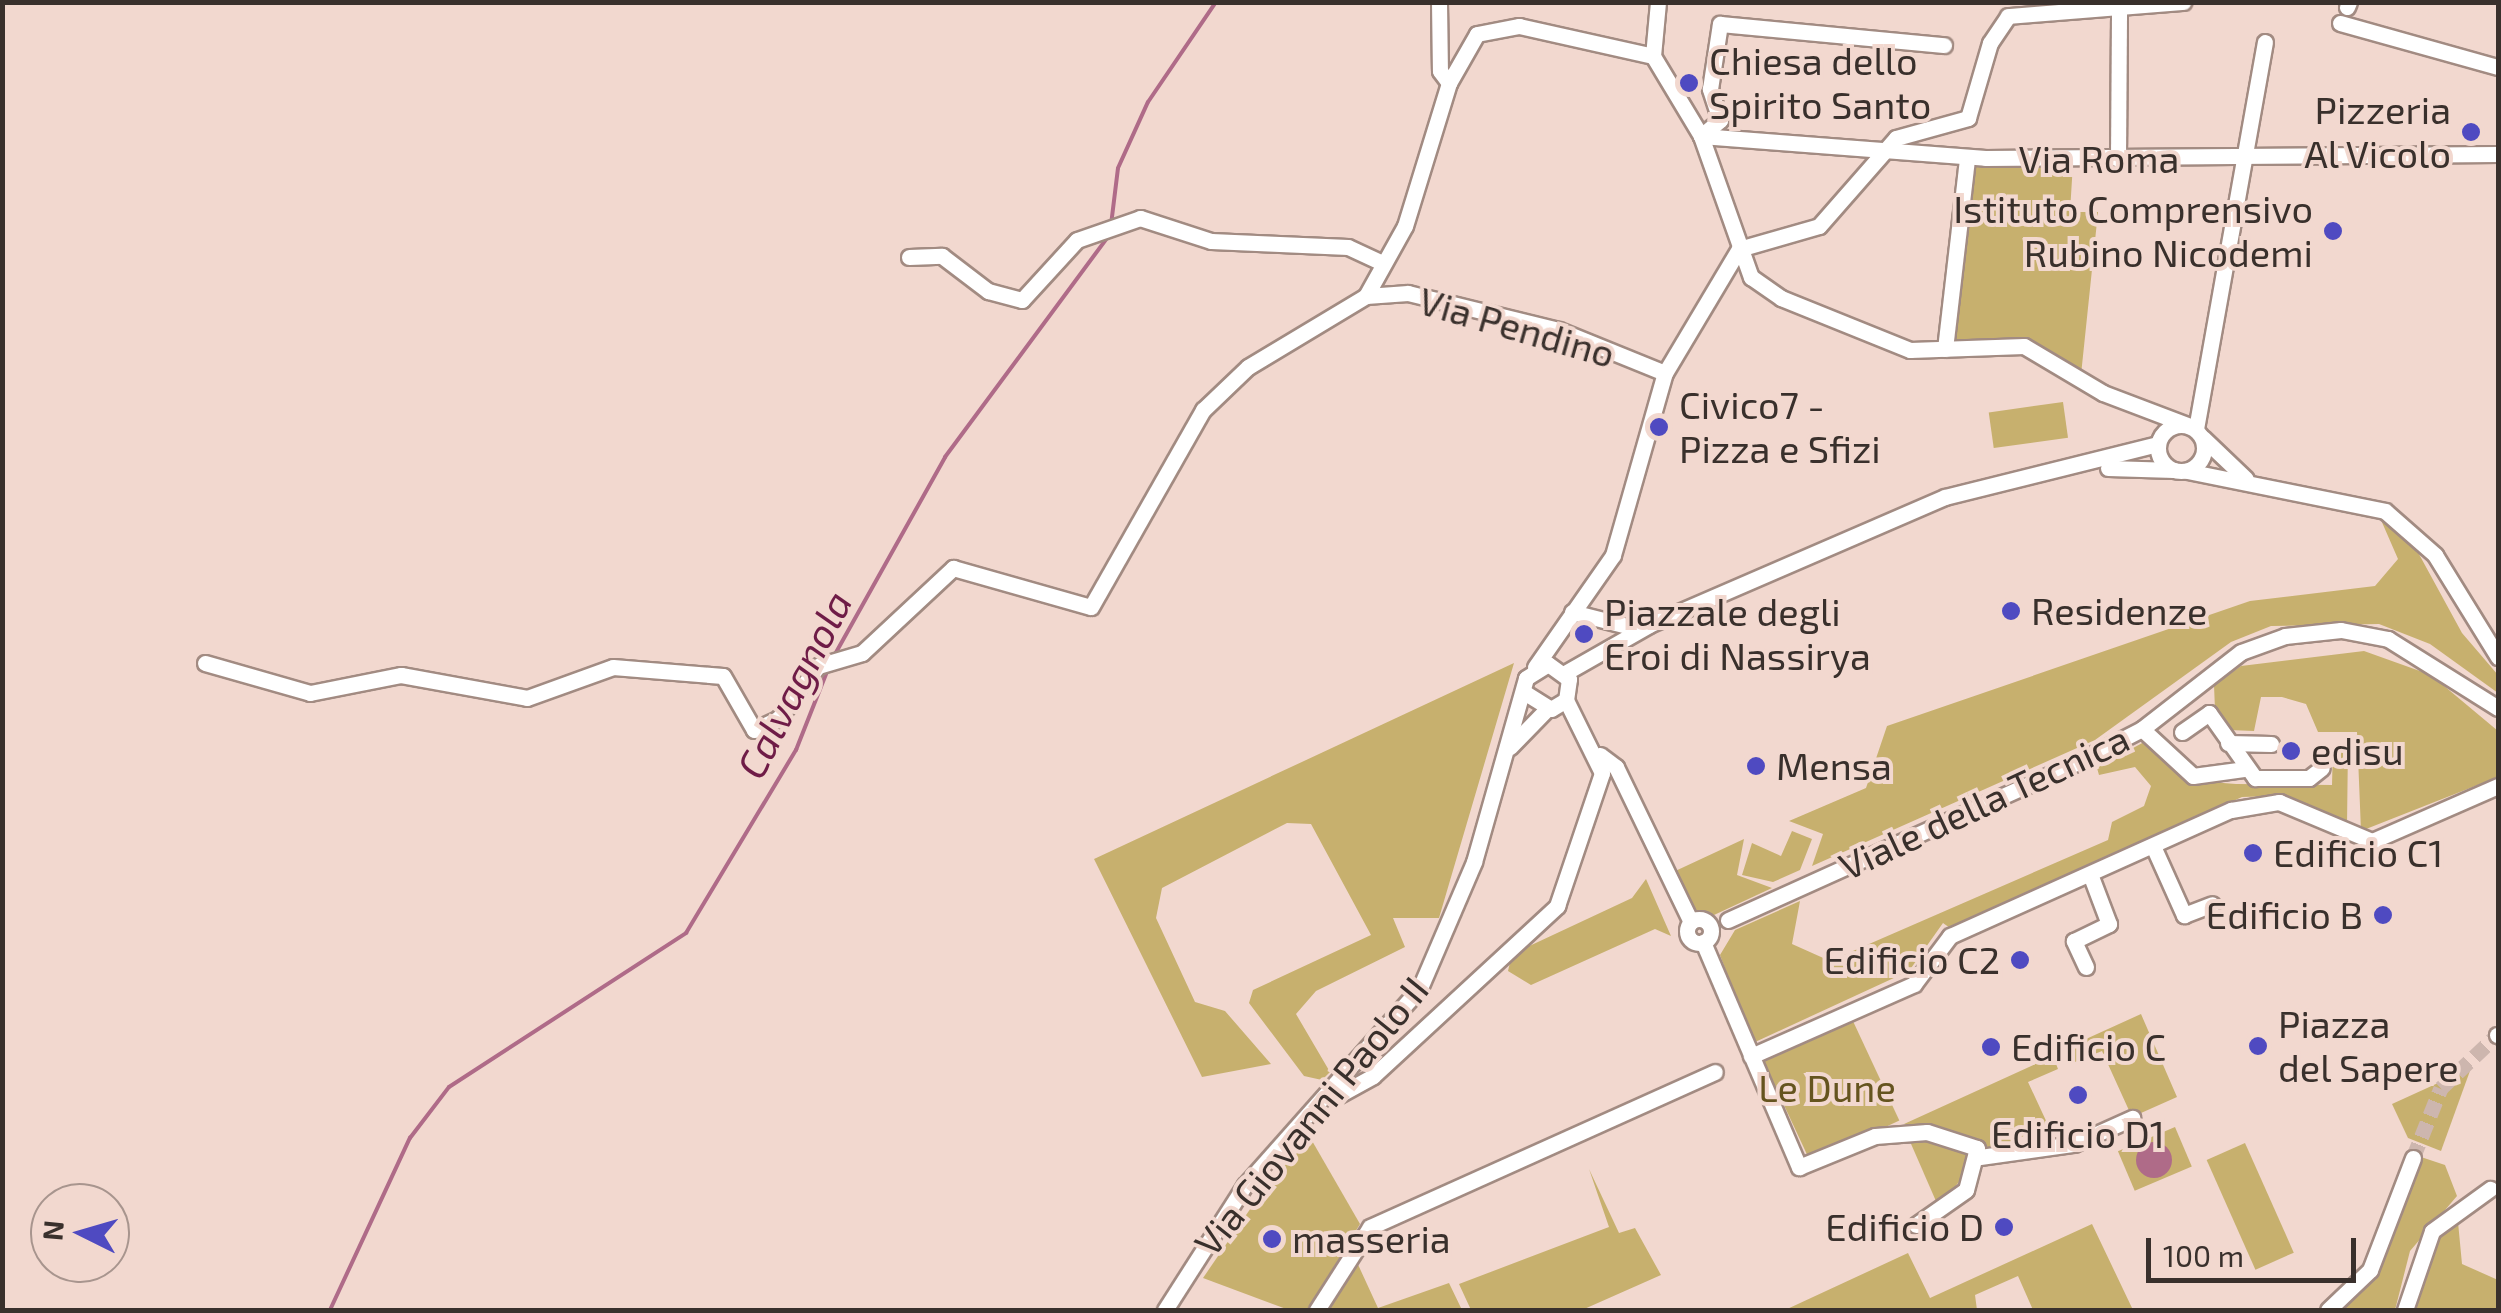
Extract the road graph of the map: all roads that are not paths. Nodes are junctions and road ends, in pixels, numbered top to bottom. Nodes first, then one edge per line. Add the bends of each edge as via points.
1 (1439, 2) edge
2 (1658, 2) edge
3 (2183, 2) edge
4 (2120, 8) edge
5 (2340, 24) dead end
6 (2265, 42) dead end
7 (1944, 45) dead end
8 (1653, 56) junction
9 (2498, 67) edge
10 (1449, 83) junction
11 (1704, 142) junction
12 (2498, 154) edge
13 (1880, 156) junction
14 (1967, 158) junction
15 (2238, 159) junction
16 (2118, 160) junction
17 (1739, 249) junction
18 (909, 257) dead end
19 (1382, 263) junction
20 (1366, 296) junction
21 (1945, 348) junction
22 (1665, 374) junction
23 (2138, 404) junction
24 (2196, 431) junction
25 (2159, 442) junction
26 (2085, 466) junction
27 (2180, 471) junction
28 (2249, 482) junction
29 (1572, 612) junction
30 (1649, 625) junction
31 (2498, 657) edge
32 (205, 664) dead end
33 (1534, 668) junction
34 (1565, 673) junction
35 (1525, 692) junction
36 (1566, 700) junction
37 (2497, 708) edge
38 (1546, 710) junction
39 (2142, 730) junction
40 (2182, 732) dead end
41 (2228, 743) junction
42 (2270, 744) dead end
43 (1508, 749) junction
44 (1600, 755) junction
45 (2322, 768) dead end
46 (2244, 770) junction
47 (2498, 786) edge
48 (2153, 846) junction
49 (2090, 874) junction
50 (2212, 904) dead end
51 (1702, 931) junction
52 (2086, 967) dead end
53 (1751, 1056) junction
54 (1715, 1072) dead end
55 (1323, 1104) junction
56 (2132, 1118) dead end
57 (1980, 1157) junction
58 (2412, 1158) tunnel mouth
59 (2490, 1190) dead end
60 (1916, 1225) dead end
61 (1165, 1310) edge
62 (1316, 1310) edge
63 (2328, 1310) edge
64 (2405, 1310) edge

1 - 10 street via 1440,70
2 - 8 street
3 - 4 street
4 - 13 street via 2008,16 1990,43 1968,118 1896,138
4 - 16 street
5 - 9 street
6 - 15 street
7 - 11 street via 1720,24 1710,89 1720,120
8 - 10 street via 1519,26 1477,34
8 - 11 street
10 - 19 street via 1414,202
11 - 13 street, Via Roma
11 - 17 street
12 - 15 street, Via Roma
13 - 14 street, Via Roma
13 - 17 street via 1820,226
14 - 16 street, Via Roma
14 - 21 street
15 - 16 street, Via Roma
15 - 24 street
17 - 21 street via 1751,277 1780,298 1877,340
17 - 22 street via 1709,313
18 - 19 street via 942,256 988,290 1022,300 1077,240 1111,222 1247,246 1348,248
19 - 20 street
20 - 22 street, Via Pendino via 1408,293 1559,330
20 - 32 street via 1248,366 1203,410 1091,607 952,568 862,654 818,666 778,720 754,730 723,676 613,667 556,694 508,698 401,675 310,693
21 - 23 street via 2024,346
22 - 29 street via 1613,555
23 - 24 street
23 - 25 street
24 - 25 street via 2171,426
24 - 27 street via 2202,459
24 - 28 street
25 - 26 street
25 - 27 street
26 - 27 street
26 - 30 street via 1945,497
27 - 28 street
28 - 31 street via 2385,511 2417,532
29 - 30 street via 1620,629
29 - 33 street
30 - 34 street
33 - 34 street
33 - 35 street
34 - 36 street
35 - 38 street
35 - 43 street, Via Giovanni Paolo II
36 - 38 street
36 - 44 street
37 - 39 street, Viale della Tecnica via 2427,658 2341,630 2242,652
38 - 43 street, Via Giovanni Paolo II
39 - 46 street via 2193,776
39 - 51 street, Viale della Tecnica
40 - 41 street via 2209,713
41 - 42 street
41 - 46 street
43 - 55 street, Via Giovanni Paolo II via 1448,935 1420,988
44 - 51 street via 1616,767
44 - 55 street via 1602,786 1557,906 1374,1076
45 - 46 street via 2310,778
47 - 48 street via 2372,841 2266,800
48 - 49 street
48 - 50 street via 2184,915
49 - 52 street via 2109,924 2074,940
49 - 53 street via 1950,936 1914,984
51 - 53 street
53 - 57 street via 1798,1167 1875,1136 1927,1132 1964,1141
54 - 62 street via 1370,1227
55 - 61 street, Via Giovanni Paolo II via 1228,1208
56 - 57 street via 2088,1138
57 - 60 street via 1958,1200
58 - 63 street via 2370,1270
59 - 64 street via 2432,1231

